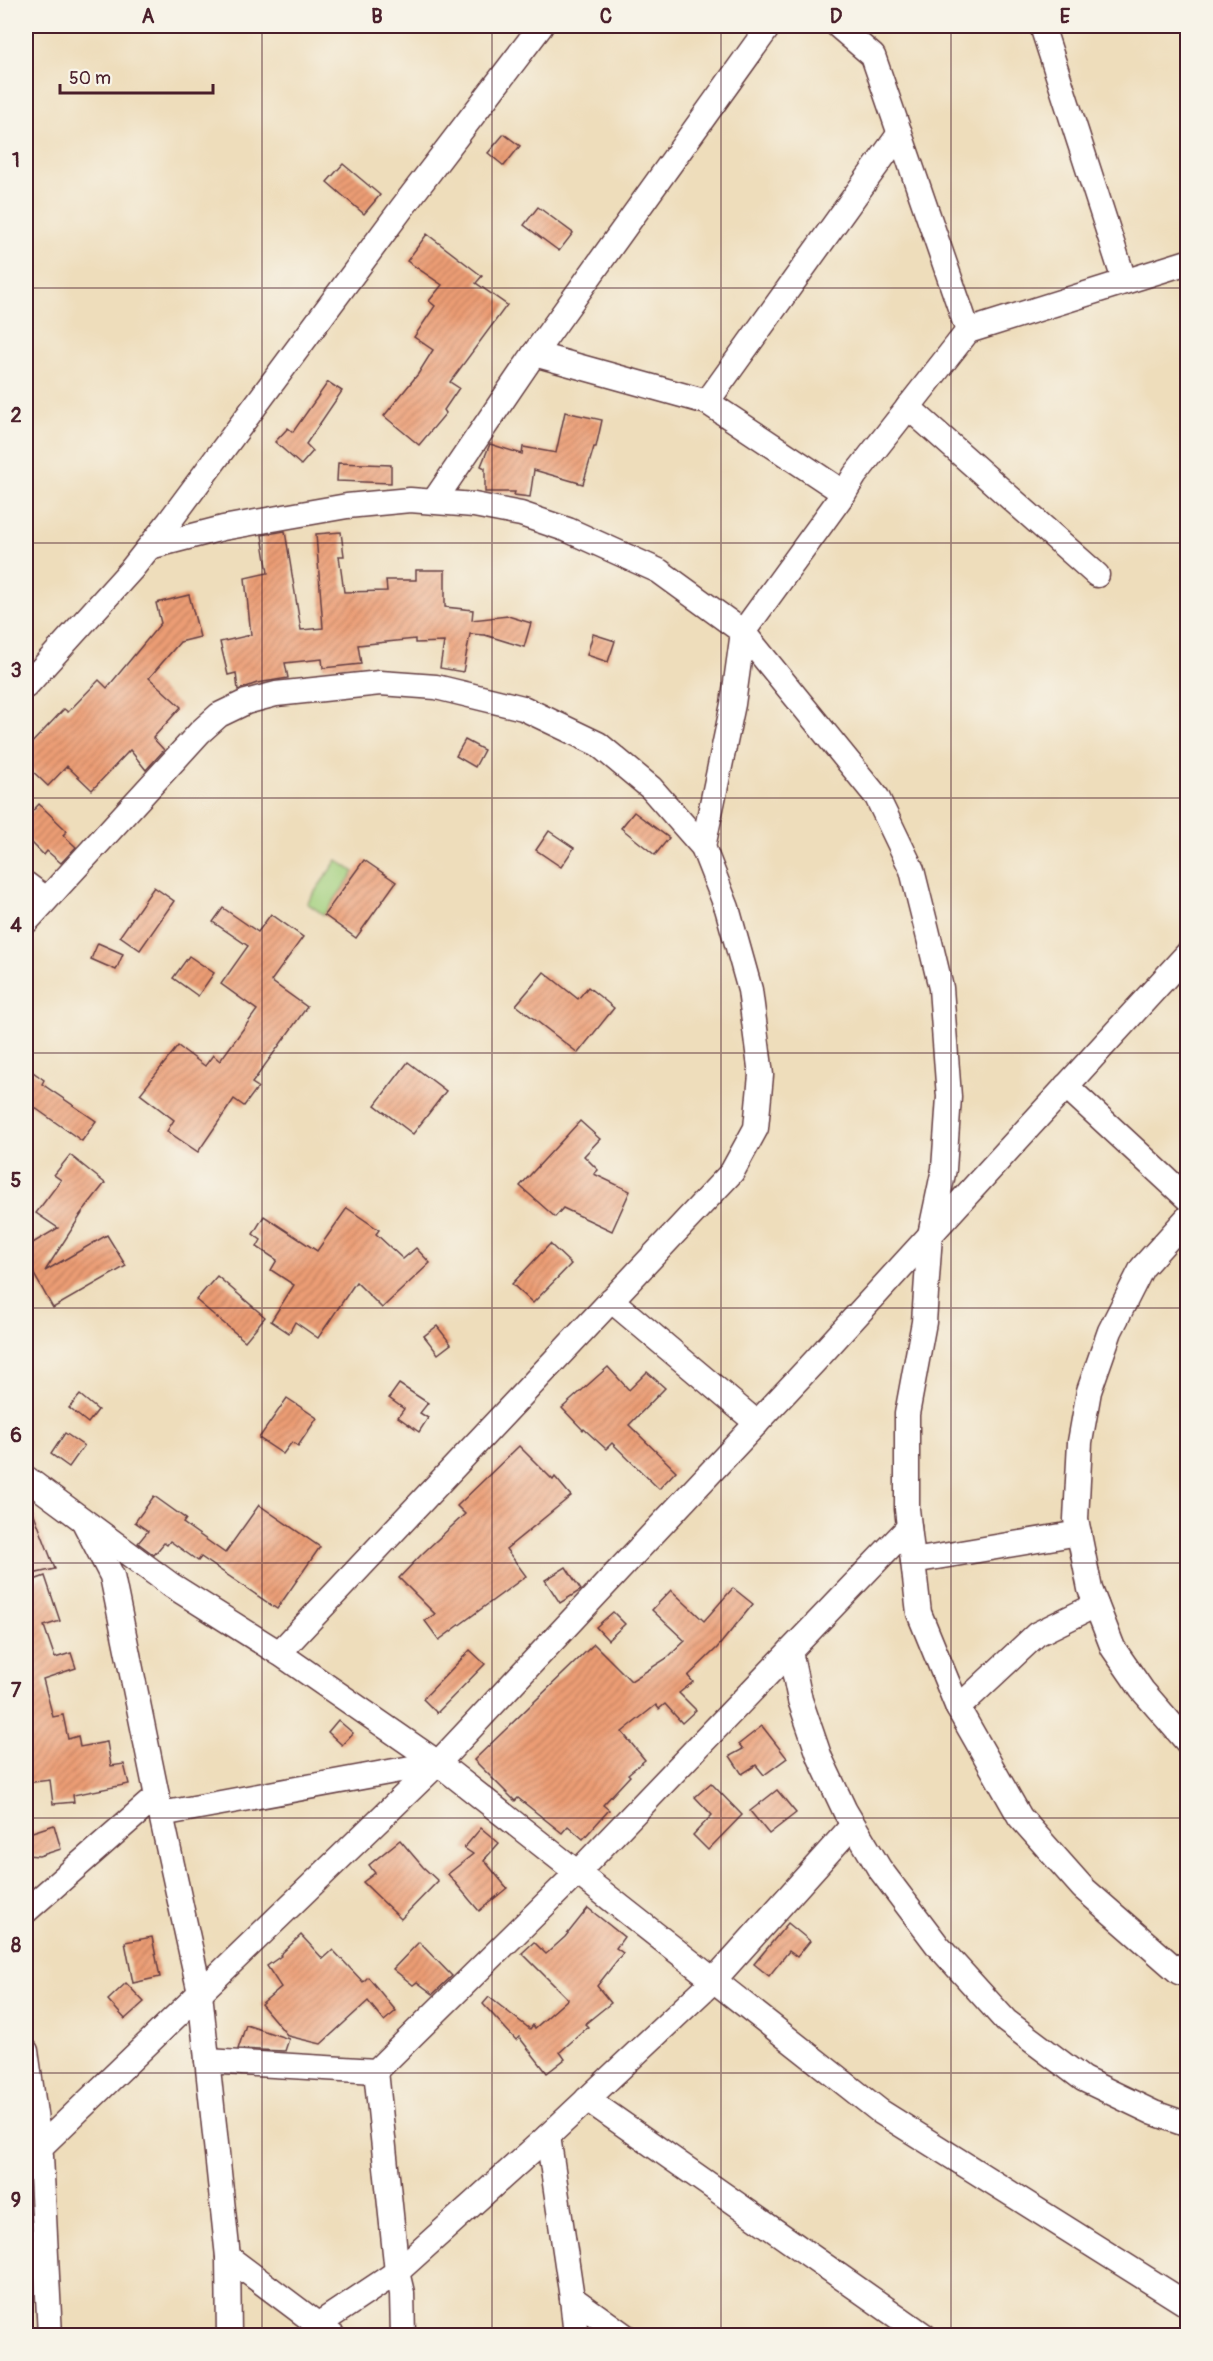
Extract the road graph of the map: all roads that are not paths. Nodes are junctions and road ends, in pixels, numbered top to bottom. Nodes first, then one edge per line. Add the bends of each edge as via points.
1 (542, 26) edge
2 (769, 26) edge
3 (838, 26) edge
4 (1042, 26) edge
5 (900, 133) junction
6 (1188, 262) edge
7 (1124, 280) junction
8 (968, 331) junction
9 (534, 354) junction
10 (707, 402) junction
11 (908, 407) junction
12 (844, 493) junction
13 (434, 501) junction
14 (150, 547) junction
15 (1097, 575) dead end
16 (743, 632) junction
17 (26, 686) edge
18 (703, 847) junction
19 (26, 884) edge
20 (46, 899) junction
21 (26, 922) edge
22 (1188, 953) edge
23 (1066, 1086) junction
24 (1188, 1199) edge
25 (1188, 1217) edge
26 (930, 1235) junction
27 (611, 1300) junction
28 (757, 1423) junction
29 (26, 1478) edge
30 (82, 1520) junction
31 (909, 1527) junction
32 (1079, 1533) junction
33 (913, 1561) junction
34 (1096, 1605) junction
35 (790, 1651) junction
36 (279, 1653) junction
37 (958, 1708) junction
38 (1188, 1743) edge
39 (438, 1763) junction
40 (159, 1805) junction
41 (853, 1825) junction
42 (577, 1873) junction
43 (26, 1911) edge
44 (1188, 1975) edge
45 (714, 1980) junction
46 (200, 1993) junction
47 (26, 2051) edge
48 (207, 2061) junction
49 (376, 2071) junction
50 (587, 2099) junction
51 (1188, 2125) edge
52 (548, 2136) junction
53 (33, 2155) edge
54 (228, 2257) junction
55 (398, 2272) junction
56 (572, 2298) junction
57 (1188, 2305) edge
58 (326, 2330) edge
59 (50, 2336) edge
60 (229, 2336) edge
61 (403, 2336) edge
62 (576, 2336) edge
63 (625, 2336) edge
64 (925, 2336) edge

1 - 14 street
2 - 9 street
3 - 5 street via 873,56
4 - 7 street
5 - 8 street
5 - 10 street
6 - 7 street
7 - 8 street
8 - 11 street
9 - 10 street
9 - 13 street
10 - 12 street
11 - 12 street
11 - 15 street
12 - 16 street
13 - 14 street via 347,506 223,528
13 - 16 street via 521,514 568,530 659,571
14 - 17 street
16 - 18 street via 733,704
16 - 26 street via 877,796 912,870 941,988 949,1097 944,1169
18 - 20 street via 651,788 598,744 523,708 436,687 370,684 276,694 219,715
18 - 27 street via 727,908 750,990 761,1075 756,1128 732,1172
19 - 20 street
20 - 21 street
22 - 23 street
23 - 24 street
23 - 26 street
25 - 32 street via 1142,1268 1110,1331 1089,1391 1080,1442 1076,1519
26 - 28 street
26 - 31 street via 924,1322 907,1414
27 - 28 street
27 - 36 street
28 - 39 street
29 - 30 street
30 - 36 street via 171,1585
30 - 40 street via 112,1576
31 - 33 street
31 - 35 street
32 - 33 street
32 - 34 street
33 - 37 street via 919,1613
34 - 37 street via 1037,1634
34 - 38 street via 1113,1648 1142,1690
35 - 41 street via 800,1700 820,1758
35 - 42 street
36 - 39 street
37 - 44 street via 1020,1817 1083,1888 1179,1972
39 - 40 street
39 - 42 street
39 - 46 street
40 - 43 street
40 - 46 street
41 - 45 street
41 - 51 street via 879,1868 938,1946 1006,2021 1083,2079
42 - 45 street
42 - 49 street
45 - 50 street
45 - 57 street via 880,2112
46 - 48 street
46 - 53 street
47 - 53 street
48 - 49 street
48 - 54 street
49 - 55 street
50 - 52 street
50 - 64 street
52 - 55 street
52 - 56 street
53 - 59 street
54 - 58 street
54 - 60 street
55 - 58 street
55 - 61 street
56 - 62 street
56 - 63 street

